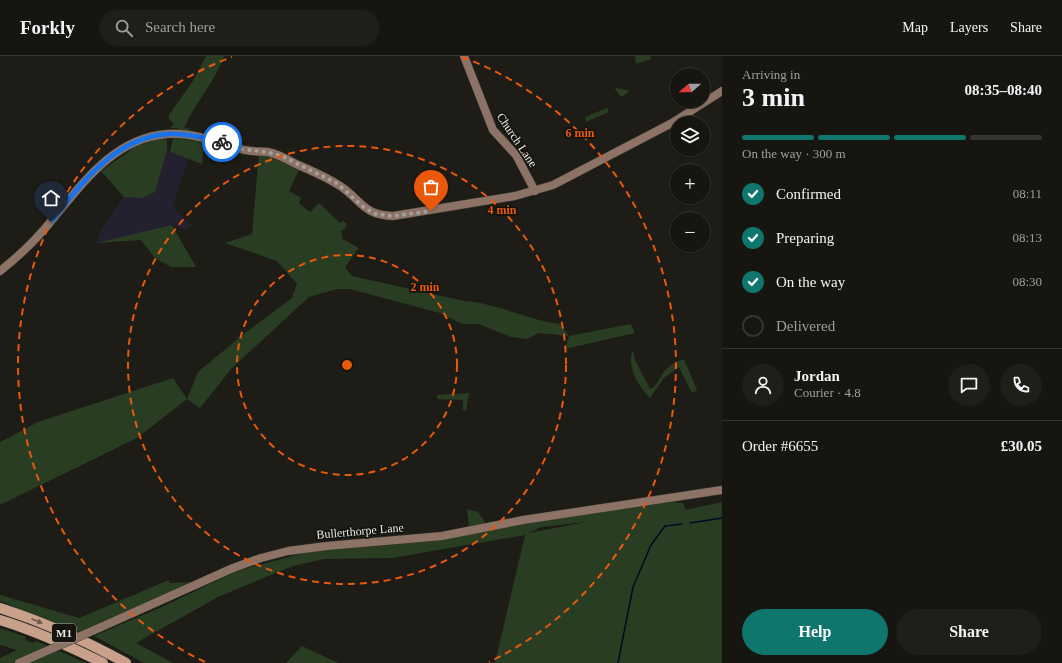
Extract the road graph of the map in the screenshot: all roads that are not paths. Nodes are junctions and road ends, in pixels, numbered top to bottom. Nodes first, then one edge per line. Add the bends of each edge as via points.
1 (464, 56) edge
2 (722, 91) edge
3 (535, 191) junction
4 (0, 271) edge
5 (722, 490) edge
6 (0, 608) edge
7 (0, 620) edge
8 (19, 663) edge
9 (102, 663) edge
10 (126, 663) edge

1 - 3 street, Church Lane via 493,130 516,155
2 - 3 street via 672,123 553,185
3 - 4 street via 412,214 384,216 362,206 338,184 282,156 168,134 137,140 110,156 92,173 51,222
5 - 8 street, Bullerthorpe Lane, bridge via 530,519 442,536 288,551 233,568
6 -> 10 highway, M1 via 93,645
7 - 9 highway, M1 via 43,635

